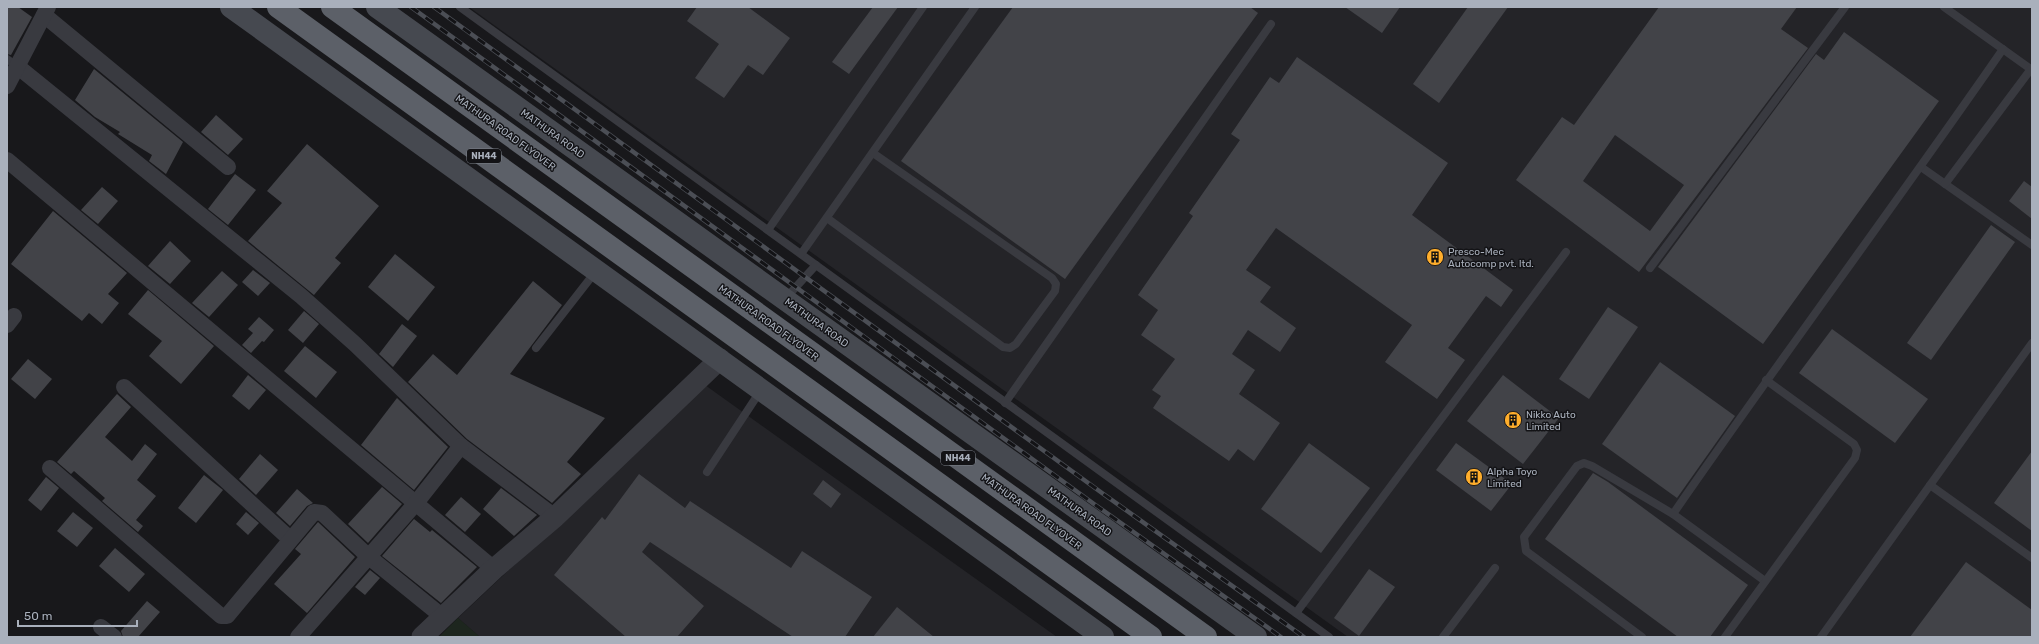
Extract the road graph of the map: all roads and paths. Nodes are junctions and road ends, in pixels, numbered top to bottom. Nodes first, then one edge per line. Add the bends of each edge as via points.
1 (232, 7) edge
2 (278, 7) edge
3 (332, 7) edge
4 (377, 7) edge
5 (460, 7) edge
6 (923, 7) edge
7 (975, 7) edge
8 (1845, 7) edge
9 (1944, 7) edge
10 (46, 11) edge
11 (1271, 24) dead end
12 (2003, 49) junction
13 (12, 62) edge
14 (2031, 70) edge
15 (7, 86) edge
16 (873, 153) junction
17 (7, 160) edge
18 (228, 167) dead end
19 (1921, 167) junction
20 (1945, 184) junction
21 (827, 218) junction
22 (768, 230) junction
23 (2032, 245) edge
24 (1566, 252) dead end
25 (801, 254) junction
26 (816, 265) junction
27 (1650, 268) dead end
28 (596, 271) junction
29 (784, 299) junction
30 (2032, 343) edge
31 (536, 348) dead end
32 (720, 359) junction
33 (1766, 380) junction
34 (124, 387) dead end
35 (762, 390) junction
36 (1005, 402) junction
37 (461, 446) junction
38 (50, 468) dead end
39 (707, 472) dead end
40 (1930, 485) junction
41 (416, 504) junction
42 (1673, 514) junction
43 (555, 517) junction
44 (290, 539) junction
45 (369, 557) junction
46 (2032, 558) edge
47 (1495, 568) dead end
48 (494, 570) junction
49 (1765, 581) junction
50 (1296, 613) junction
51 (443, 617) junction
52 (101, 627) dead end
53 (1825, 636) edge
54 (114, 637) edge
55 (298, 637) edge
56 (422, 637) edge
57 (1103, 637) edge
58 (1151, 637) edge
59 (1206, 637) edge
60 (1256, 637) edge
61 (1329, 637) edge
62 (1443, 637) edge
63 (1642, 637) edge
64 (1724, 637) edge

1 - 28 main road via 434,156
2 - 58 highway, NH44
3 - 59 highway, MATHURA ROAD FLYOVER / NH44
4 - 29 main road, MATHURA ROAD
5 - 22 lane
6 - 22 lane
7 - 16 lane
8 - 27 lane
9 - 12 lane
10 - 13 street
10 - 18 street
11 - 36 lane
12 - 14 lane
12 - 19 lane
13 - 15 street
13 - 37 street via 301,296
14 - 20 lane
16 - 21 lane
16 - 21 lane via 1052,278 1056,284 1055,291 1016,344 1010,348 1003,347
17 - 41 street
19 - 20 lane
19 - 33 lane
20 - 23 lane
21 - 25 lane
22 - 25 lane
24 - 50 lane
25 - 26 lane
26 - 29 lane
26 - 36 lane
28 - 31 lane
28 - 32 main road
29 - 60 main road, MATHURA ROAD
30 - 40 lane
32 - 35 main road
32 - 43 street
33 - 42 lane
33 - 49 lane via 1854,444 1857,450 1855,458
34 - 44 street
35 - 39 lane
35 - 57 main road
36 - 50 lane
37 - 41 street
37 - 43 street
38 - 44 street via 221,616 227,616
40 - 46 lane
40 - 53 lane
41 - 45 street
41 - 48 street
42 - 49 lane
42 - 63 lane via 1584,463 1577,466 1524,537 1526,552
43 - 48 street
44 - 45 street via 314,512 318,511
45 - 51 street
45 - 55 street
47 - 62 lane
48 - 51 street
49 - 64 lane
50 - 61 lane
51 - 56 street
52 - 54 street

